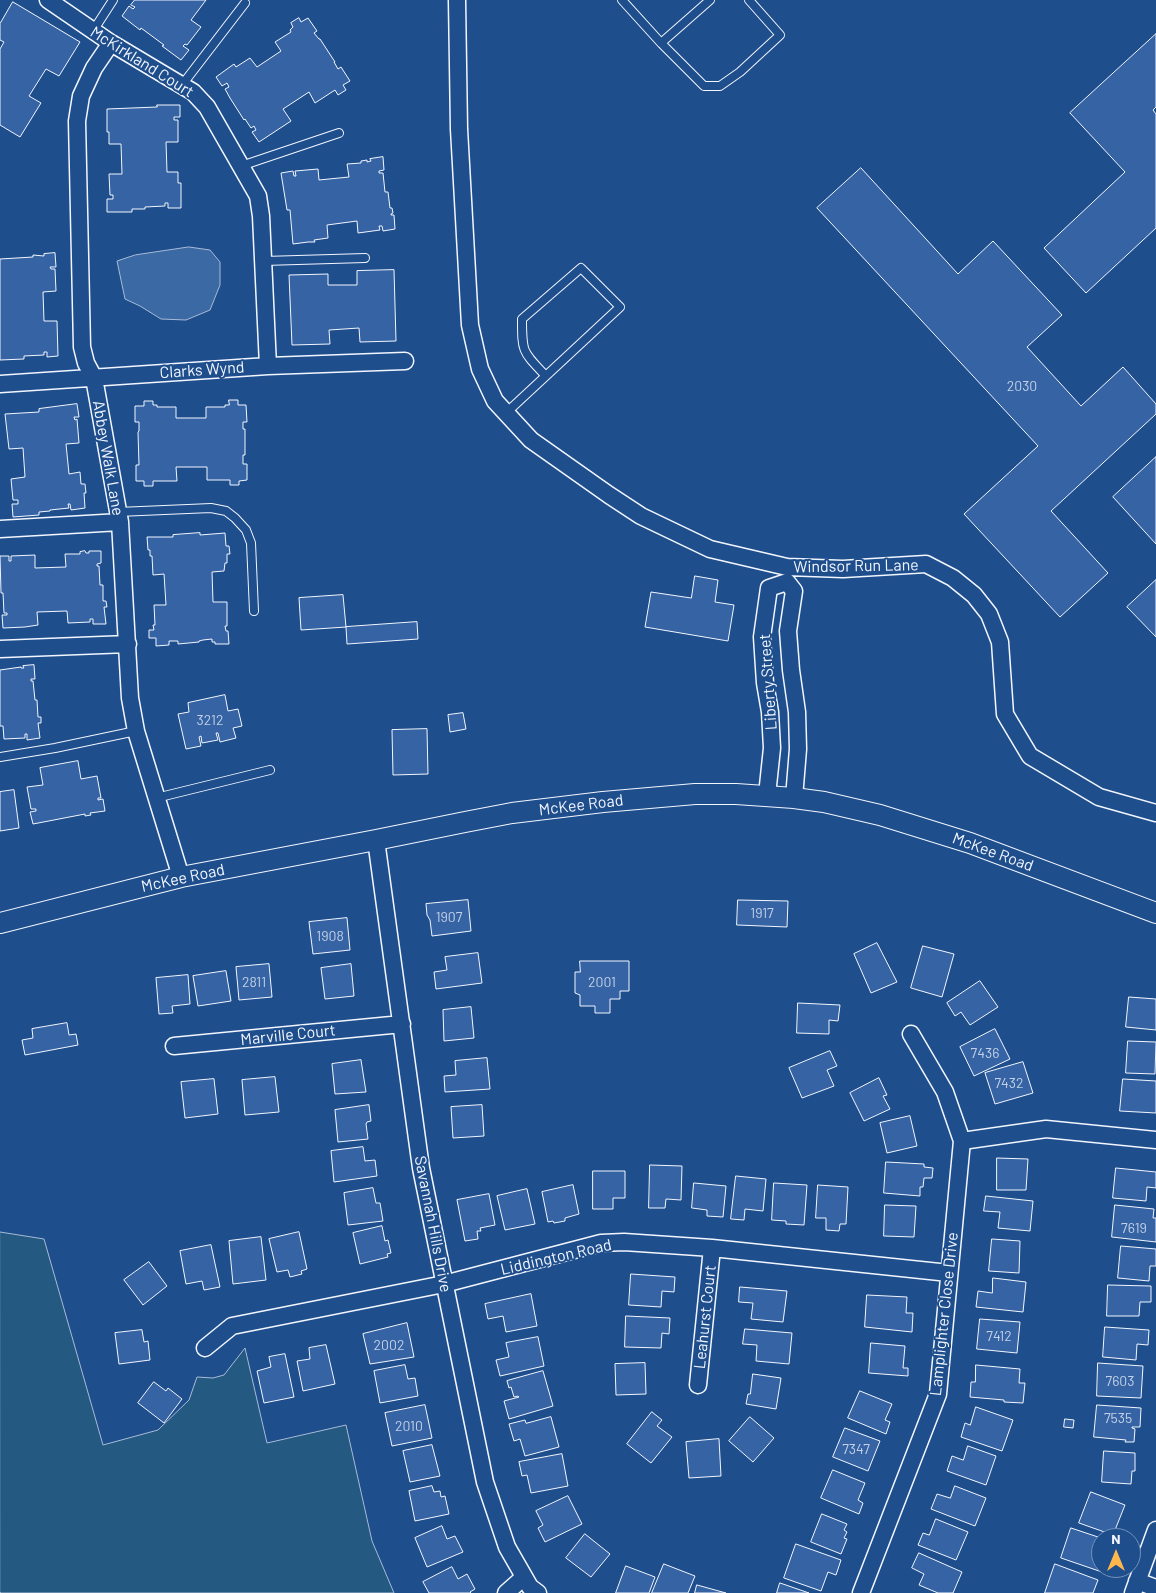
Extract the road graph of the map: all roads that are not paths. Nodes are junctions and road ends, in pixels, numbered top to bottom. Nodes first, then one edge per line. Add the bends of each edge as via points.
1 (48, 0) edge
2 (113, 0) edge
3 (457, 0) edge
4 (622, 0) edge
5 (710, 0) edge
6 (749, 0) edge
7 (245, 3) dead end
8 (93, 31) junction
9 (111, 43) junction
10 (661, 43) junction
11 (182, 85) junction
12 (339, 133) dead end
13 (241, 166) junction
14 (365, 258) dead end
15 (264, 261) junction
16 (405, 361) dead end
17 (268, 366) junction
18 (545, 375) junction
19 (94, 378) junction
20 (0, 384) edge
21 (506, 412) junction
22 (119, 517) junction
23 (0, 529) edge
24 (787, 575) junction
25 (254, 611) dead end
26 (128, 644) junction
27 (0, 649) edge
28 (764, 670) junction
29 (791, 670) junction
30 (136, 731) junction
31 (0, 757) edge
32 (270, 770) dead end
33 (767, 795) junction
34 (156, 798) junction
35 (794, 798) junction
36 (1156, 813) edge
37 (376, 840) junction
38 (181, 877) junction
39 (1156, 913) edge
40 (0, 923) edge
41 (402, 1024) junction
42 (911, 1034) dead end
43 (174, 1046) dead end
44 (1156, 1140) edge
45 (962, 1141) junction
46 (712, 1248) junction
47 (949, 1274) junction
48 (444, 1284) junction
49 (205, 1348) dead end
50 (698, 1385) dead end
51 (1156, 1530) edge
52 (524, 1577) junction
53 (1135, 1587) edge
54 (1156, 1588) edge
55 (506, 1593) edge
56 (538, 1593) edge
57 (860, 1593) edge

1 - 8 street, McKirkland Court
2 - 8 lane
3 - 21 street, Windsor Run Lane via 459,129 470,325 480,369 495,401
4 - 10 lane
5 - 10 lane
6 - 10 lane via 780,34 740,72 720,86 704,86
7 - 11 lane
8 - 9 street, McKirkland Court
9 - 11 street, McKirkland Court
9 - 19 street, Abbey Walk Lane via 81,96 77,121 82,347
11 - 13 street, McKirkland Court via 207,107
12 - 13 lane
13 - 15 street, McKirkland Court via 258,196
14 - 15 lane
15 - 17 street, McKirkland Court
16 - 17 street, Clarks Wynd
17 - 19 street, Clarks Wynd
18 - 18 lane via 620,307 581,268 522,319 522,344 527,356
18 - 21 lane
19 - 20 street, Clarks Wynd
19 - 22 street, Abbey Walk Lane
21 - 24 street, Windsor Run Lane via 530,440 641,516 710,550
22 - 23 street
22 - 25 lane via 212,508 226,511 246,530 251,543
22 - 26 street, Abbey Walk Lane
24 - 28 street, Liberty Street via 769,588 762,637
24 - 29 street, Liberty Street via 794,591 788,631
24 - 36 street, Windsor Run Lane via 926,564 953,578 974,595 989,614 1000,642 1006,714 1030,756 1099,797
26 - 27 street
26 - 30 street, Abbey Walk Lane via 130,698
28 - 29 street
28 - 33 street, Liberty Street via 772,748
29 - 35 street, Liberty Street via 798,749
30 - 31 lane
30 - 34 street, Abbey Walk Lane
32 - 34 lane
33 - 35 street, McKee Road
33 - 37 street, McKee Road via 695,794 603,802 512,814
34 - 38 street, Abbey Walk Lane
35 - 39 street, McKee Road via 824,802 924,828
37 - 38 street, McKee Road
37 - 41 street, Savannah Hills Drive
38 - 40 street, McKee Road
41 - 43 street, Marville Court
41 - 48 street, Savannah Hills Drive via 421,1168
42 - 45 street, Lamplighter Close Drive via 945,1092
44 - 45 street via 1046,1129
45 - 47 street, Lamplighter Close Drive
46 - 47 street, Liddington Road
46 - 48 street, Liddington Road via 600,1243
46 - 50 street, Leahurst Court
47 - 57 street, Lamplighter Close Drive via 938,1394
48 - 49 street, Liddington Road via 232,1326
48 - 52 street, Savannah Hills Drive via 485,1482 507,1547
51 - 53 street
52 - 55 street
52 - 56 street, Savannah Hills Drive
53 - 54 street

